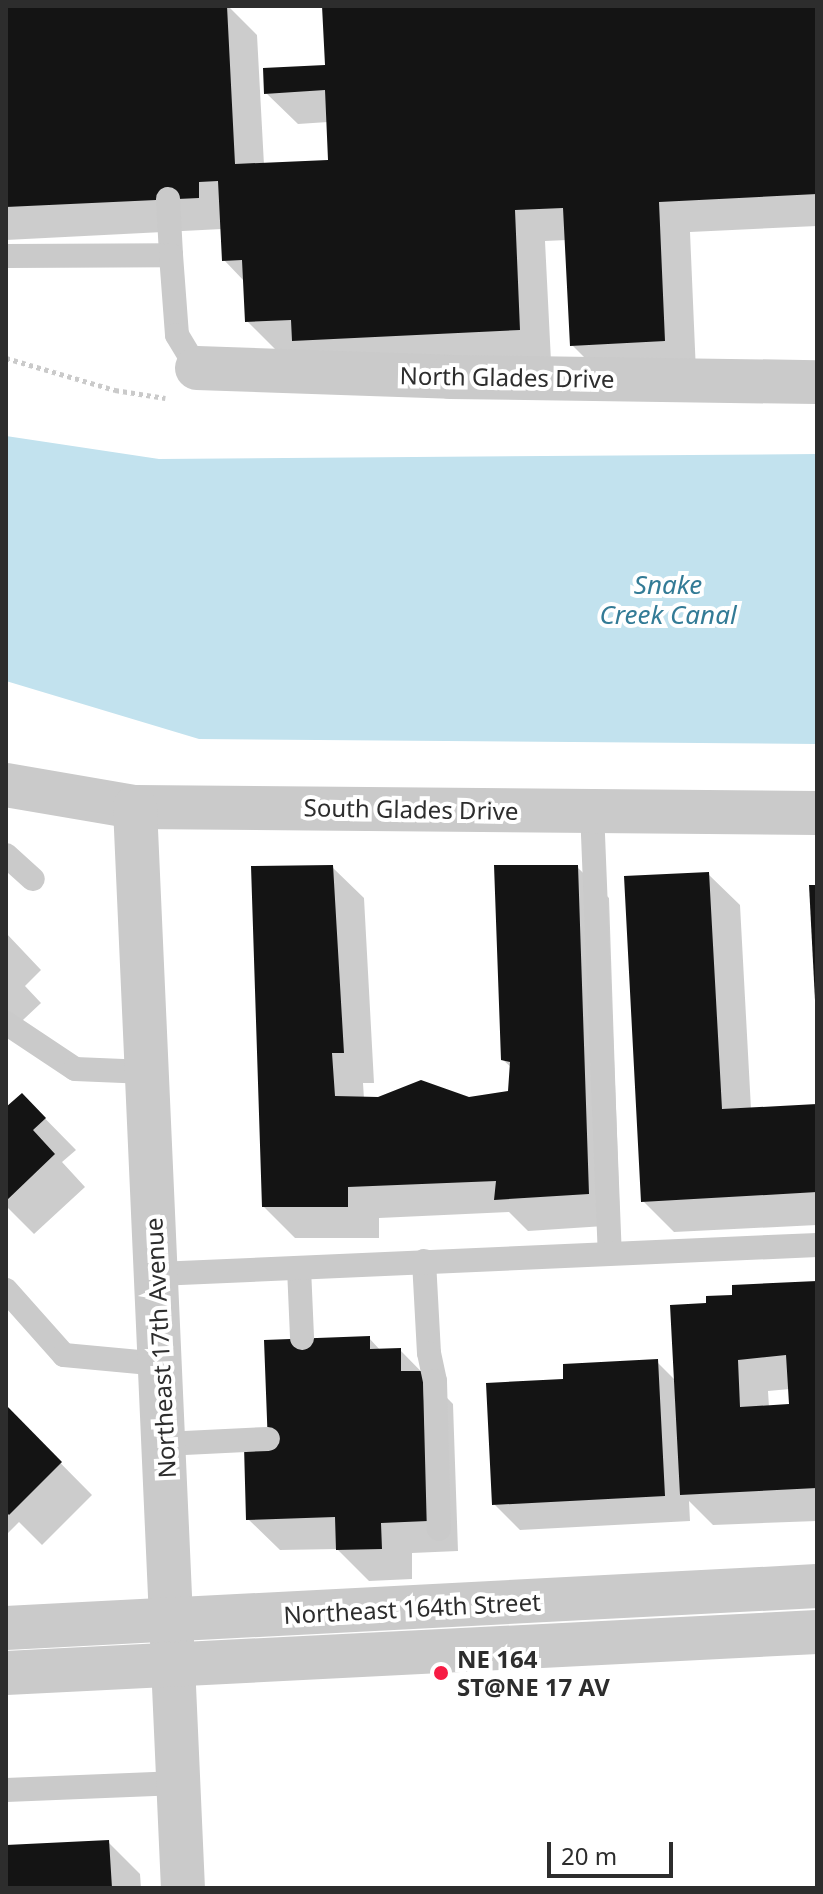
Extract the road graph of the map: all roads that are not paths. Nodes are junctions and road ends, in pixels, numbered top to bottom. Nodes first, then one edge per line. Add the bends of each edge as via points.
1 (168, 199) dead end
2 (171, 255) junction
3 (6, 256) edge
4 (197, 368) joint
5 (817, 382) edge
6 (6, 785) edge
7 (135, 807) junction
8 (592, 810) junction
9 (817, 813) edge
10 (6, 855) edge
11 (33, 879) dead end
12 (6, 1023) edge
13 (147, 1072) junction
14 (817, 1245) edge
15 (610, 1253) junction
16 (424, 1261) junction
17 (299, 1268) junction
18 (157, 1274) junction
19 (6, 1290) edge
20 (302, 1338) dead end
21 (161, 1364) junction
22 (268, 1439) dead end
23 (164, 1444) junction
24 (439, 1529) dead end
25 (817, 1586) edge
26 (172, 1621) junction
27 (6, 1628) edge
28 (817, 1632) edge
29 (174, 1666) junction
30 (6, 1673) edge
31 (179, 1783) junction
32 (6, 1790) edge
33 (183, 1888) edge

1 - 2 lane
2 - 3 lane
2 - 4 lane via 177,335
4 - 5 street, North Glades Drive
6 - 7 street, South Glades Drive
7 - 8 street, South Glades Drive
7 - 13 street, Northeast 17th Avenue
8 - 9 street, South Glades Drive
8 - 15 lane
10 - 11 lane
12 - 13 lane via 75,1069
13 - 18 street, Northeast 17th Avenue
14 - 15 lane
15 - 16 lane
16 - 17 lane
16 - 24 lane
17 - 18 lane
17 - 20 lane
18 - 21 street, Northeast 17th Avenue
19 - 21 lane via 64,1355
21 - 23 street, Northeast 17th Avenue
22 - 23 lane
23 - 26 street, Northeast 17th Avenue
25 - 26 street, Northeast 164th Street
26 - 27 street, Northeast 164th Street
26 - 29 street, Northeast 17th Avenue
28 - 29 street, Northeast 164th Street
29 - 30 street, Northeast 164th Street
29 - 31 street, Northeast 17th Avenue
31 - 32 lane
31 - 33 street, Northeast 17th Avenue

